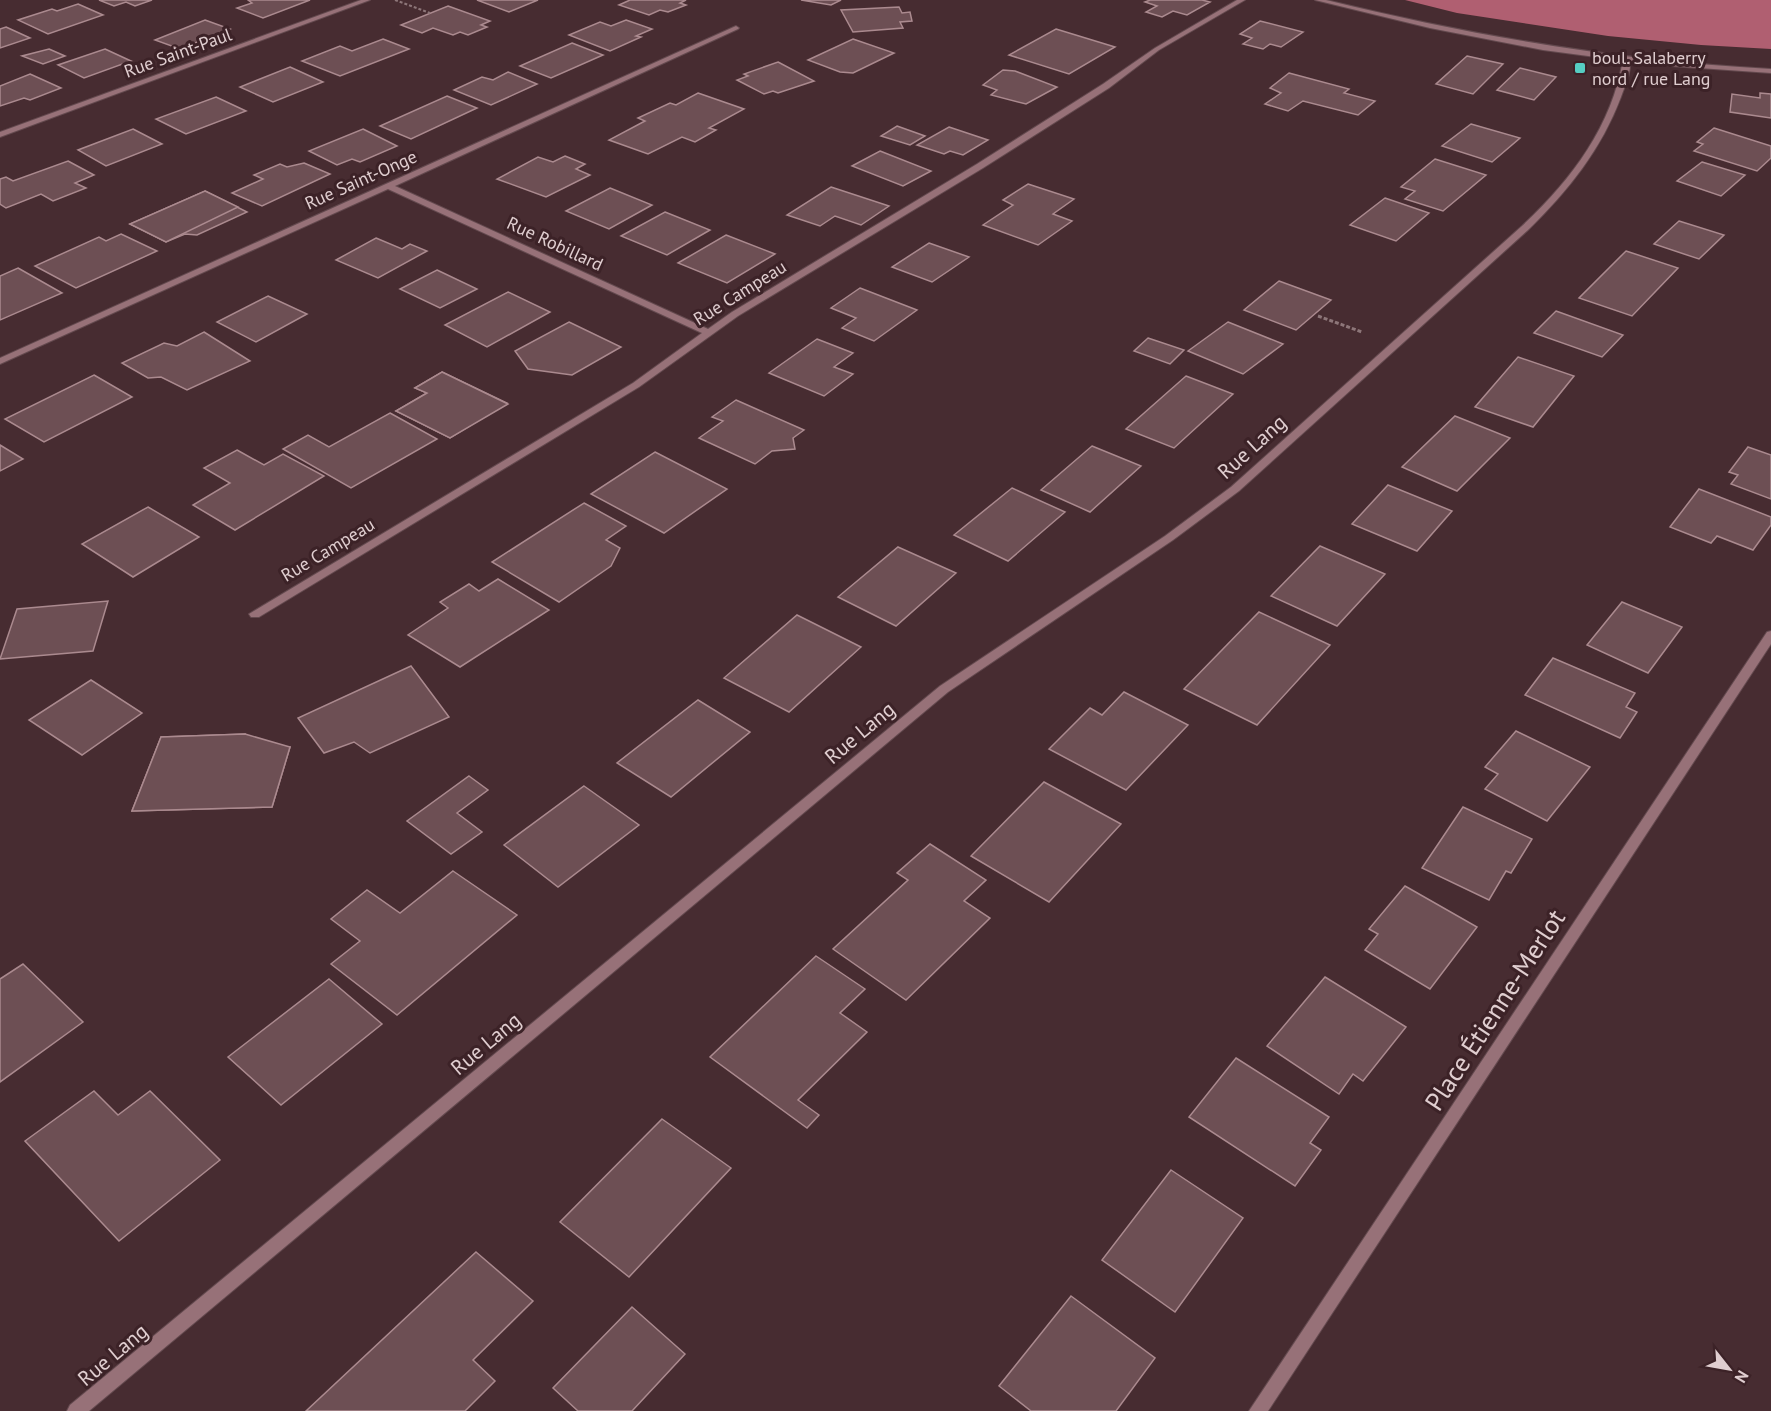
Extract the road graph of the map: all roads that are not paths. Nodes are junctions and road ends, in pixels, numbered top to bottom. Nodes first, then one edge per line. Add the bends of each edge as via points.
1 (367, 0) edge
2 (1242, 0) edge
3 (1318, 0) edge
4 (736, 28) dead end
5 (1626, 61) junction
6 (1771, 71) edge
7 (0, 135) edge
8 (389, 186) junction
9 (707, 332) junction
10 (0, 361) edge
11 (255, 614) dead end
12 (1771, 635) edge
13 (76, 1411) edge
14 (1258, 1411) edge

1 - 7 street, Rue Saint-Paul
2 - 9 street, Rue Campeau via 1157,49 980,166
3 - 5 street via 1477,37
4 - 8 street, Rue Saint-Onge
5 - 6 street
5 - 13 street, Rue Lang via 1625,75 1603,132 1564,189 1208,511 944,689
8 - 9 street, Rue Robillard
8 - 10 street, Rue Saint-Onge
9 - 11 street, Rue Campeau via 636,386
12 - 14 street, Place Étienne-Merlot

